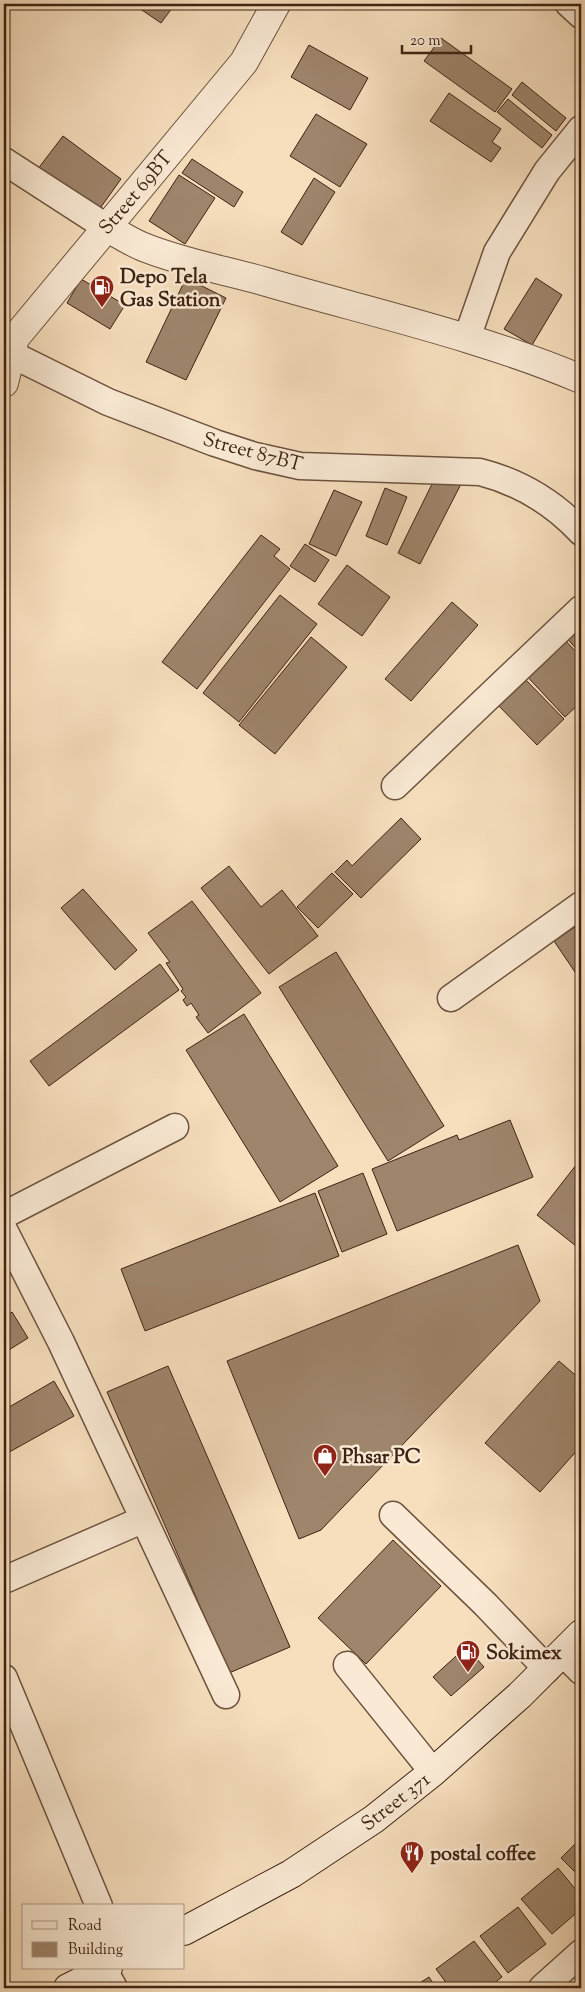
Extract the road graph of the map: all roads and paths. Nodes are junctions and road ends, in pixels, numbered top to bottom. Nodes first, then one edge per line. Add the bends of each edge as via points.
1 (276, 4) edge
2 (569, 4) edge
3 (581, 15) edge
4 (581, 129) edge
5 (4, 161) edge
6 (106, 227) junction
7 (467, 338) junction
8 (10, 342) edge
9 (581, 378) edge
10 (4, 383) edge
11 (581, 532) edge
12 (581, 609) edge
13 (395, 786) dead end
14 (581, 905) edge
15 (452, 998) dead end
16 (175, 1127) dead end
17 (4, 1215) edge
18 (4, 1230) edge
19 (393, 1515) dead end
20 (142, 1520) junction
21 (4, 1580) edge
22 (568, 1657) edge
23 (347, 1665) dead end
24 (4, 1678) edge
25 (226, 1695) dead end
26 (433, 1772) junction
27 (98, 1904) edge
28 (185, 1931) edge
29 (581, 1952) edge
30 (108, 1976) edge
31 (71, 1988) edge
32 (542, 1988) edge

1 - 6 street, Street 69BT via 244,62
2 - 3 street
4 - 7 street via 547,171 497,252
5 - 6 street
6 - 7 street via 144,248 180,261
6 - 8 street, Street 69BT
7 - 9 street via 535,359
8 - 10 street, Street 69BT
8 - 11 street, Street 87BT via 108,402 215,444 300,466 480,472 519,484 553,506
12 - 13 street
14 - 15 street
16 - 17 street
18 - 20 street
19 - 22 street via 485,1604
20 - 21 street
20 - 25 street
22 - 26 street, Street 371
23 - 26 street
24 - 27 street
26 - 28 street, Street 371 via 374,1819 291,1874
29 - 32 street
30 - 31 street

